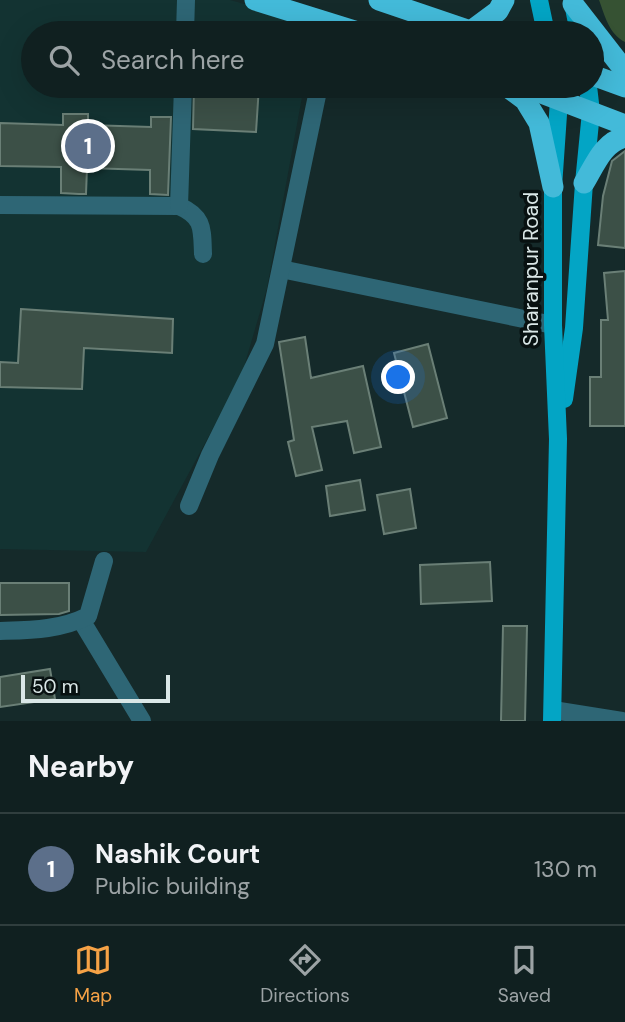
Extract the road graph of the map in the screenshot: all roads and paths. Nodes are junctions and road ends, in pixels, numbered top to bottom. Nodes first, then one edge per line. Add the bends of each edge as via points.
1 (186, 0) edge
2 (255, 0) edge
3 (379, 0) edge
4 (504, 0) edge
5 (539, 0) edge
6 (572, 2) edge
7 (185, 21) edge
8 (310, 21) edge
9 (441, 21) edge
10 (486, 21) edge
11 (543, 21) edge
12 (576, 21) edge
13 (587, 21) edge
14 (604, 44) edge
15 (625, 71) edge
16 (604, 79) edge
17 (625, 87) edge
18 (183, 98) edge
19 (317, 98) edge
20 (522, 98) edge
21 (558, 98) edge
22 (567, 98) edge
23 (589, 98) edge
24 (591, 112) junction
25 (625, 125) edge
26 (625, 137) edge
27 (584, 183) junction
28 (553, 187) junction
29 (0, 205) edge
30 (179, 206) junction
31 (203, 254) dead end
32 (281, 269) junction
33 (553, 325) junction
34 (558, 439) junction
35 (189, 506) dead end
36 (104, 561) dead end
37 (80, 620) junction
38 (0, 631) edge
39 (552, 715) edge
40 (142, 721) edge
41 (622, 721) edge

1 - 7 street
2 - 8 highway
3 - 9 highway
4 - 10 highway
5 - 11 main road
6 - 12 main road
6 - 13 highway
14 - 15 highway
16 - 17 highway
18 - 30 street
19 - 32 street
20 - 28 highway via 539,122
21 - 28 main road, Sharanpur Road
22 - 24 highway
23 - 24 main road, Sharanpur Road
24 - 25 highway
24 - 27 main road, Sharanpur Road
26 - 27 highway via 606,147
27 - 34 main road, Sharanpur Road via 574,328
28 - 33 main road, Sharanpur Road
29 - 30 street
30 - 31 street via 194,212 201,226
32 - 33 street
32 - 35 street via 265,344
33 - 34 main road, Sharanpur Road
34 - 39 main road, Sharanpur Road
36 - 37 street via 88,616
37 - 38 street via 48,629
37 - 40 street
39 - 41 street

